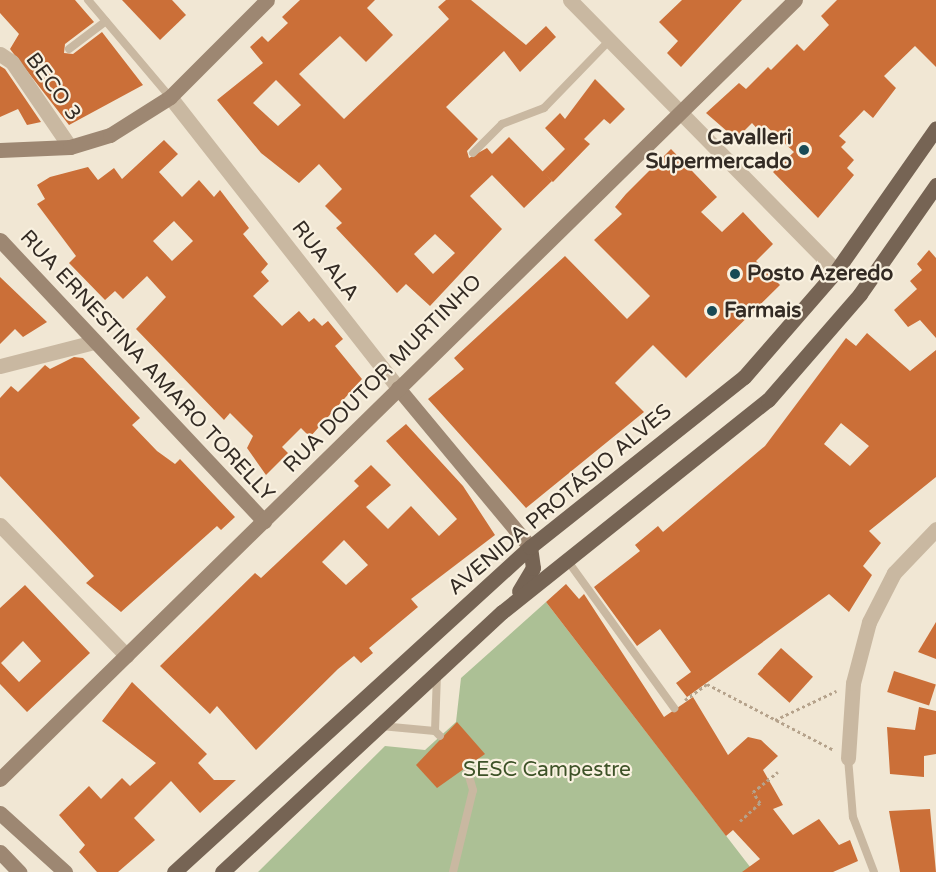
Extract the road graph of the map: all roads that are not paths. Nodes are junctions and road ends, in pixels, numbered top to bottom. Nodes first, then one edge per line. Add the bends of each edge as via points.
1 (88, 0) edge
2 (267, 0) edge
3 (570, 0) edge
4 (795, 0) edge
5 (106, 21) junction
6 (610, 40) junction
7 (69, 49) dead end
8 (0, 54) edge
9 (170, 97) junction
10 (680, 112) junction
11 (936, 128) edge
12 (70, 147) junction
13 (0, 150) edge
14 (473, 153) dead end
15 (936, 185) edge
16 (0, 240) edge
17 (836, 271) junction
18 (94, 342) junction
19 (0, 366) edge
20 (398, 388) junction
21 (264, 521) junction
22 (0, 525) edge
23 (936, 529) edge
24 (530, 547) junction
25 (567, 560) junction
26 (502, 612) junction
27 (127, 656) junction
28 (437, 674) junction
29 (674, 708) road end
30 (381, 726) junction
31 (848, 758) joint
32 (468, 769) dead end
33 (0, 779) edge
34 (0, 813) edge
35 (0, 852) edge
36 (19, 872) edge
37 (65, 872) edge
38 (174, 872) edge
39 (222, 872) edge
40 (453, 872) edge
41 (874, 872) edge

1 - 5 lane, RUA ALA
2 - 9 street
3 - 6 street
4 - 10 street, RUA DOUTOR MURTINHO
5 - 7 lane
5 - 9 lane, RUA ALA
6 - 10 street
6 - 14 lane via 544,108 502,124
8 - 12 street, BECO 3 via 12,62
9 - 12 street via 110,135
9 - 20 street, RUA ALA
10 - 17 street
10 - 20 street, RUA DOUTOR MURTINHO
11 - 17 main road, AVENIDA PROTÁSIO ALVES
12 - 13 street
15 - 25 main road via 861,294 768,400
16 - 18 street, RUA ERNESTINA AMARO TORELLY
17 - 24 main road, AVENIDA PROTÁSIO ALVES via 744,377
18 - 19 street
18 - 21 street, RUA ERNESTINA AMARO TORELLY
20 - 21 street, RUA DOUTOR MURTINHO
20 - 24 street, RUA ALA
21 - 27 street, RUA DOUTOR MURTINHO
22 - 27 street
23 - 31 street via 894,573 869,622 853,683
24 - 26 main road via 529,578
24 - 38 main road, AVENIDA PROTÁSIO ALVES
25 - 26 main road
25 - 29 lane
26 - 28 main road
27 - 33 street, RUA DOUTOR MURTINHO
28 - 30 main road
28 - 30 lane via 438,734
30 - 39 main road
31 - 41 lane via 853,817
32 - 40 lane via 473,790
34 - 37 street
35 - 36 street

